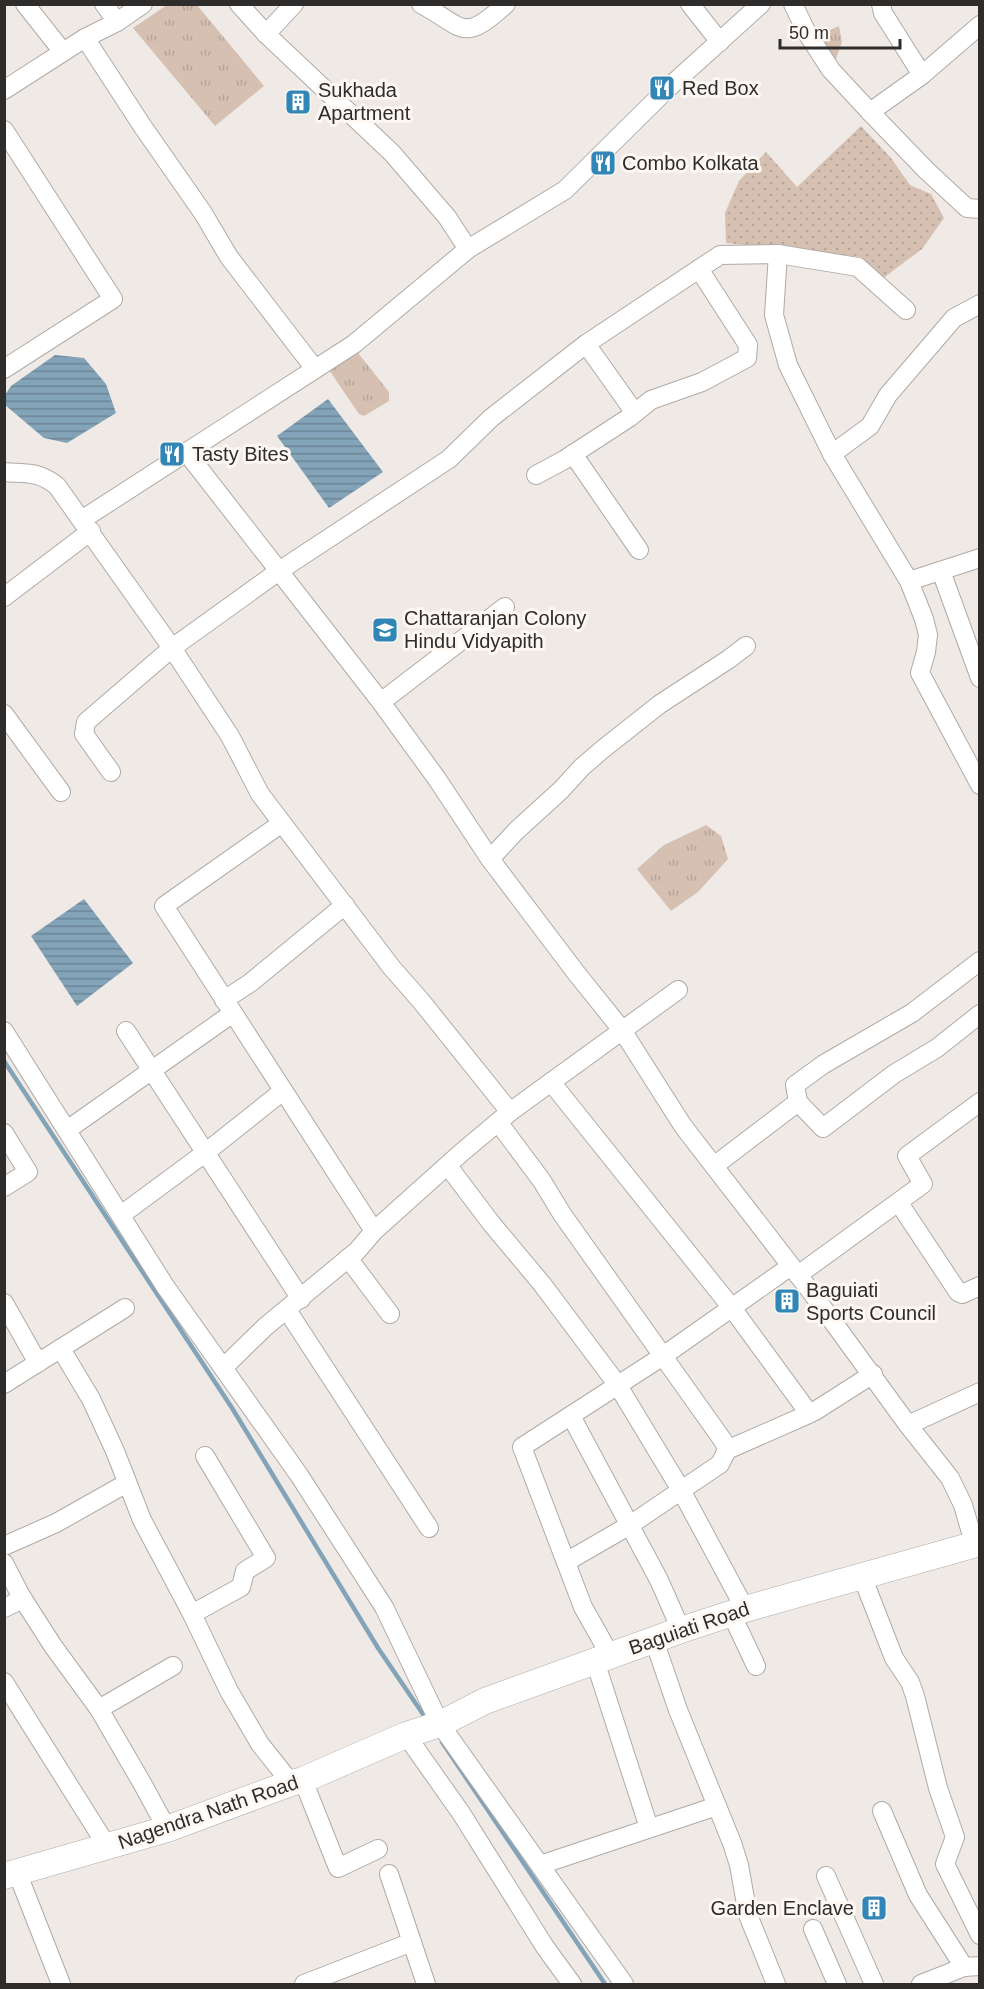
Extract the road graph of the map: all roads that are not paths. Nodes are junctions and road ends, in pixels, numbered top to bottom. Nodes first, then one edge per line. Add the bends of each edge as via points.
1 (25, 4) edge
2 (104, 4) edge
3 (143, 4) edge
4 (239, 4) edge
5 (294, 4) edge
6 (422, 4) edge
7 (506, 4) edge
8 (690, 4) edge
9 (761, 4) edge
10 (793, 4) edge
11 (881, 4) edge
12 (117, 22) junction
13 (980, 25) edge
14 (266, 34) junction
15 (85, 38) junction
16 (720, 42) junction
17 (63, 52) junction
18 (922, 75) junction
19 (4, 90) edge
20 (870, 112) junction
21 (4, 130) edge
22 (980, 209) edge
23 (468, 249) junction
24 (778, 254) junction
25 (699, 269) junction
26 (980, 304) edge
27 (906, 310) dead end
28 (586, 344) junction
29 (4, 369) edge
30 (315, 369) junction
31 (635, 413) junction
32 (187, 453) junction
33 (573, 454) junction
34 (832, 454) junction
35 (4, 472) edge
36 (536, 475) dead end
37 (87, 525) junction
38 (639, 550) dead end
39 (980, 558) edge
40 (279, 571) junction
41 (941, 571) junction
42 (909, 581) junction
43 (4, 597) edge
44 (505, 607) dead end
45 (746, 646) dead end
46 (172, 648) junction
47 (980, 678) edge
48 (381, 702) junction
49 (4, 714) edge
50 (111, 772) dead end
51 (980, 785) edge
52 (61, 792) dead end
53 (282, 823) junction
54 (490, 859) junction
55 (345, 905) junction
56 (980, 961) edge
57 (678, 990) dead end
58 (229, 1006) junction
59 (980, 1014) edge
60 (622, 1029) junction
61 (4, 1031) edge
62 (126, 1031) dead end
63 (153, 1070) junction
64 (551, 1082) junction
65 (283, 1091) junction
66 (798, 1102) junction
67 (980, 1102) edge
68 (504, 1117) junction
69 (67, 1130) junction
70 (4, 1133) edge
71 (205, 1153) junction
72 (448, 1166) junction
73 (714, 1166) junction
74 (4, 1187) edge
75 (899, 1203) junction
76 (121, 1215) junction
77 (374, 1231) junction
78 (348, 1258) junction
79 (795, 1271) junction
80 (980, 1286) edge
81 (4, 1303) edge
82 (294, 1304) junction
83 (126, 1308) dead end
84 (732, 1308) junction
85 (390, 1314) dead end
86 (61, 1349) junction
87 (663, 1356) junction
88 (38, 1363) junction
89 (223, 1368) junction
90 (873, 1374) junction
91 (4, 1384) edge
92 (617, 1384) junction
93 (978, 1396) edge
94 (811, 1413) junction
95 (571, 1416) junction
96 (908, 1425) junction
97 (727, 1450) junction
98 (205, 1456) dead end
99 (127, 1483) junction
100 (681, 1490) junction
101 (630, 1525) junction
102 (429, 1528) dead end
103 (978, 1545) edge
104 (4, 1546) edge
105 (566, 1562) junction
106 (4, 1563) edge
107 (862, 1576) junction
108 (23, 1599) junction
109 (4, 1608) edge
110 (738, 1611) junction
111 (192, 1614) junction
112 (681, 1630) junction
113 (654, 1640) junction
114 (603, 1658) junction
115 (173, 1666) dead end
116 (756, 1666) dead end
117 (4, 1682) edge
118 (99, 1709) junction
119 (440, 1724) junction
120 (406, 1735) junction
121 (297, 1781) junction
122 (717, 1806) junction
123 (882, 1811) dead end
124 (649, 1828) junction
125 (167, 1829) junction
126 (108, 1846) junction
127 (378, 1849) dead end
128 (540, 1865) junction
129 (11, 1874) edge
130 (389, 1874) dead end
131 (826, 1876) dead end
132 (813, 1929) dead end
133 (980, 1935) edge
134 (412, 1942) junction
135 (972, 1967) edge
136 (61, 1984) edge
137 (304, 1984) edge
138 (426, 1984) edge
139 (572, 1984) edge
140 (624, 1984) edge
141 (776, 1984) edge
142 (837, 1984) edge
143 (874, 1984) edge
144 (921, 1984) edge

1 - 17 street
2 - 12 street
3 - 12 street
4 - 14 street
5 - 14 street
6 - 7 street via 455,27 465,29 476,27
8 - 16 street
9 - 16 street
10 - 20 street via 831,70
11 - 18 street
12 - 15 street
13 - 18 street
14 - 23 street via 392,153 447,217
15 - 17 street
15 - 30 street via 229,257
16 - 23 street via 566,190
17 - 19 street
18 - 20 street
20 - 22 street via 967,208
21 - 29 street via 113,299
23 - 30 street via 354,344
24 - 25 street via 720,255
24 - 27 street via 858,267
24 - 34 street via 774,315 788,365
25 - 28 street
25 - 31 street via 748,345 747,358 702,382 651,400
26 - 34 street via 954,318 888,395 870,426
28 - 31 street
28 - 40 street via 491,418 449,459
30 - 32 street
31 - 33 street
32 - 37 street
32 - 40 street
33 - 36 street
33 - 38 street
34 - 42 street
35 - 37 street via 45,476
37 - 43 street
37 - 46 street
39 - 41 street
40 - 46 street
40 - 48 street
41 - 42 street
41 - 47 street
42 - 51 street via 928,635 920,673
44 - 48 street
45 - 54 street via 660,704 603,749
46 - 50 street via 86,722 84,734
46 - 53 street via 230,736 260,794
48 - 54 street
49 - 52 street
53 - 55 street
53 - 58 street via 164,906
54 - 60 street
55 - 58 street via 255,978
55 - 68 street via 421,1001
56 - 66 street via 912,1013 795,1085
57 - 60 street
58 - 63 street
58 - 65 street
59 - 66 street via 823,1128
60 - 64 street
60 - 73 street via 683,1126
61 - 69 street
62 - 63 street
63 - 69 street
63 - 71 street
64 - 68 street
64 - 84 street
65 - 71 street
65 - 77 street
66 - 73 street
67 - 75 street via 907,1156 923,1184
68 - 72 street
68 - 87 street via 562,1214
69 - 76 street
70 - 74 street via 28,1173
71 - 76 street
71 - 82 street
72 - 77 street
72 - 92 street
73 - 79 street
75 - 79 street
75 - 80 street via 958,1292 967,1293
76 - 89 street
77 - 78 street
78 - 82 street
78 - 85 street
79 - 84 street
79 - 90 street
81 - 88 street
82 - 89 street
82 - 102 street
83 - 86 street
84 - 87 street
84 - 94 street
86 - 88 street
86 - 99 street via 91,1400
87 - 92 street
87 - 97 street
88 - 91 street
89 - 119 street via 299,1475 384,1607
90 - 94 street
90 - 96 street
92 - 95 street
92 - 100 street
93 - 96 street
94 - 97 street
95 - 101 street
95 - 105 street via 522,1447
96 - 103 street via 950,1478
97 - 100 street via 720,1464
98 - 111 street via 266,1558 244,1571 241,1587
99 - 104 street via 56,1523
99 - 111 street via 142,1520
100 - 101 street
100 - 110 street
101 - 105 street
101 - 112 street
103 - 107 street, Baguiati Road
105 - 114 street
106 - 108 street
107 - 110 street, Baguiati Road
107 - 133 street via 894,1658 915,1696 955,1837 945,1864
108 - 109 street
108 - 118 street
110 - 112 street, Baguiati Road
110 - 116 street
111 - 121 street via 260,1744
112 - 113 street, Baguiati Road
113 - 114 street, Baguiati Road
113 - 122 street
114 - 119 street, Baguiati Road via 485,1701
114 - 124 street
115 - 118 street
117 - 126 street
118 - 125 street
119 - 120 street, Baguiati Road
119 - 128 street
120 - 121 street, Nagendra Nath Road
120 - 139 street
121 - 125 street, Nagendra Nath Road
121 - 127 street via 338,1868
122 - 124 street
122 - 141 street via 739,1865 748,1915
123 - 135 street via 918,1895
124 - 128 street
125 - 126 street, Nagendra Nath Road
126 - 129 street, Nagendra Nath Road
128 - 140 street
129 - 136 street
130 - 134 street
131 - 143 street
132 - 142 street
134 - 137 street
134 - 138 street
135 - 144 street

